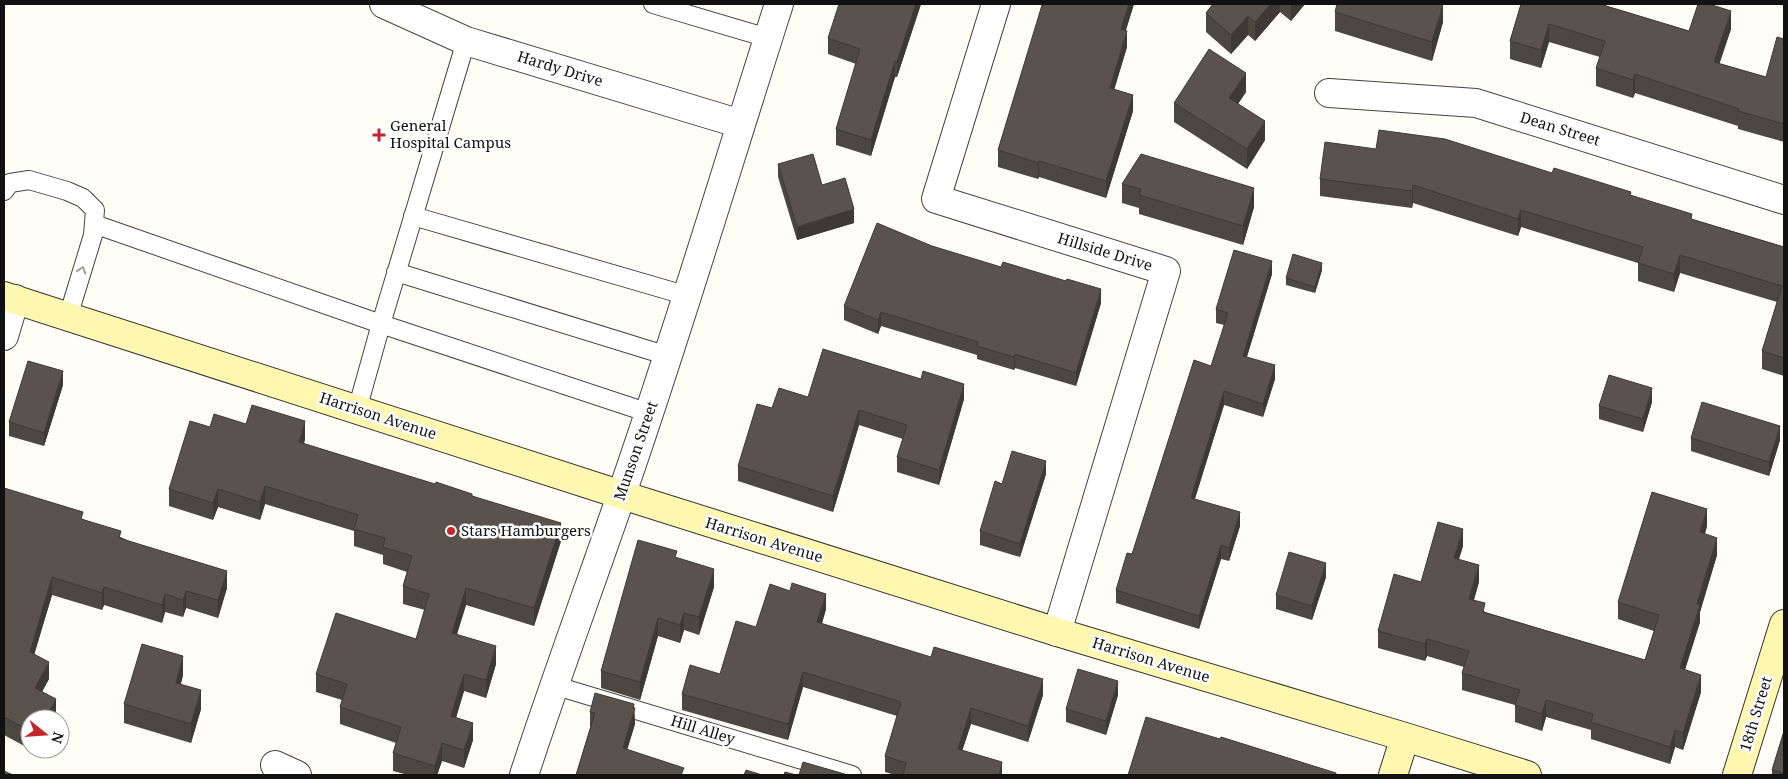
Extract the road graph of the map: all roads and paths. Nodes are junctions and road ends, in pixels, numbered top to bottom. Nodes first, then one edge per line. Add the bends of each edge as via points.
1 (384, 4) edge
2 (653, 4) edge
3 (779, 4) edge
4 (996, 4) edge
5 (768, 38) junction
6 (466, 41) junction
7 (1330, 93) dead end
8 (741, 124) junction
9 (4, 191) edge
10 (1784, 200) edge
11 (413, 216) junction
12 (94, 224) junction
13 (396, 272) junction
14 (688, 296) junction
15 (10, 298) edge
16 (68, 317) junction
17 (381, 324) junction
18 (4, 336) edge
19 (668, 356) junction
20 (357, 410) junction
21 (649, 413) junction
22 (622, 495) junction
23 (1784, 624) edge
24 (1057, 632) junction
25 (554, 685) junction
26 (1405, 736) junction
27 (524, 775) edge
28 (852, 775) edge
29 (1393, 775) edge
30 (1527, 775) edge
31 (1737, 775) edge

1 - 6 street, Hardy Drive
2 - 5 lane
3 - 5 street, Munson Street
4 - 24 street, Hillside Drive via 936,200 1166,271
5 - 8 street, Munson Street
6 - 8 street, Hardy Drive
6 - 11 lane
7 - 10 street, Dean Street via 1476,103
8 - 14 street, Munson Street
9 - 12 lane via 10,183 29,180 67,192 83,198 95,210
11 - 13 lane
11 - 14 lane
16 -> 12 lane
12 - 17 lane
13 - 17 lane
13 - 19 lane
14 - 19 street, Munson Street
15 - 16 main road, Harrison Avenue
15 - 18 street
16 - 20 main road, Harrison Avenue
17 - 20 lane
17 - 21 lane
19 - 21 street, Munson Street
20 - 22 main road, Harrison Avenue
21 - 22 street, Munson Street
22 - 24 main road, Harrison Avenue
22 - 25 street, Munson Street
23 - 31 main road, 18th Street
24 - 26 main road, Harrison Avenue
25 - 27 street, Munson Street
25 - 28 lane, Hill Alley
26 - 29 main road
26 - 30 main road, Harrison Avenue

